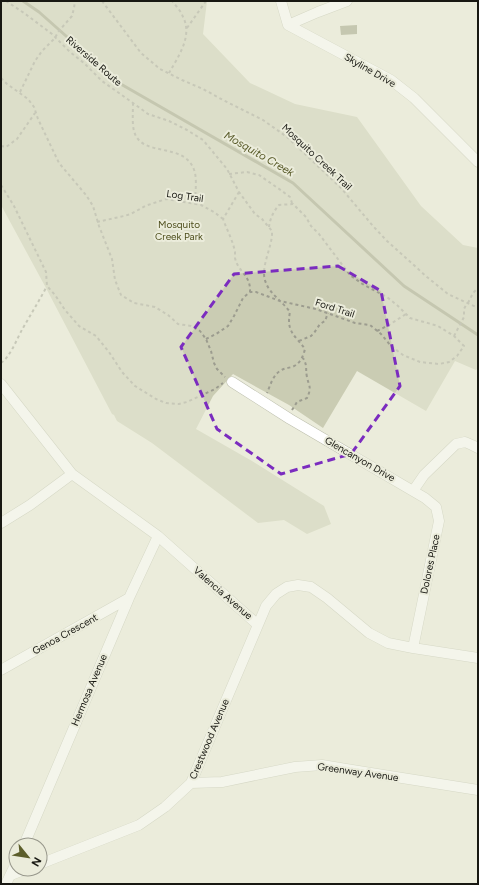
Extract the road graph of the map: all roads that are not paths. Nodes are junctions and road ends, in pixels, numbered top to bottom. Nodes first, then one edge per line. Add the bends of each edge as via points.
1 (281, 1) edge
2 (347, 1) edge
3 (288, 25) junction
4 (478, 162) edge
5 (231, 382) road end
6 (1, 384) edge
7 (478, 448) edge
8 (72, 474) junction
9 (413, 491) junction
10 (1, 523) edge
11 (158, 536) junction
12 (129, 598) junction
13 (258, 625) junction
14 (413, 648) junction
15 (478, 658) edge
16 (1, 670) edge
17 (191, 783) junction
18 (478, 790) edge
19 (27, 837) edge
20 (48, 861) edge

1 - 3 street
2 - 3 street
3 - 4 street, Skyline Drive via 391,80 414,98
5 - 9 street, Glencanyon Drive
6 - 8 street, Valencia Avenue
7 - 9 street via 465,442 456,444 424,475
8 - 10 street
8 - 11 street, Valencia Avenue
9 - 14 street, Dolores Place via 436,507 439,520
11 - 12 street, Hermosa Avenue
11 - 13 street, Valencia Avenue
12 - 16 street, Genoa Crescent
12 - 19 street, Hermosa Avenue
13 - 14 street, Valencia Avenue via 266,606 276,594 287,587 298,585 311,587 369,633 388,643
13 - 17 street, Crestwood Avenue
14 - 15 street, Valencia Avenue
17 - 18 street, Greenway Avenue via 222,782 295,767 322,765
17 - 20 street, Crestwood Avenue via 140,825

